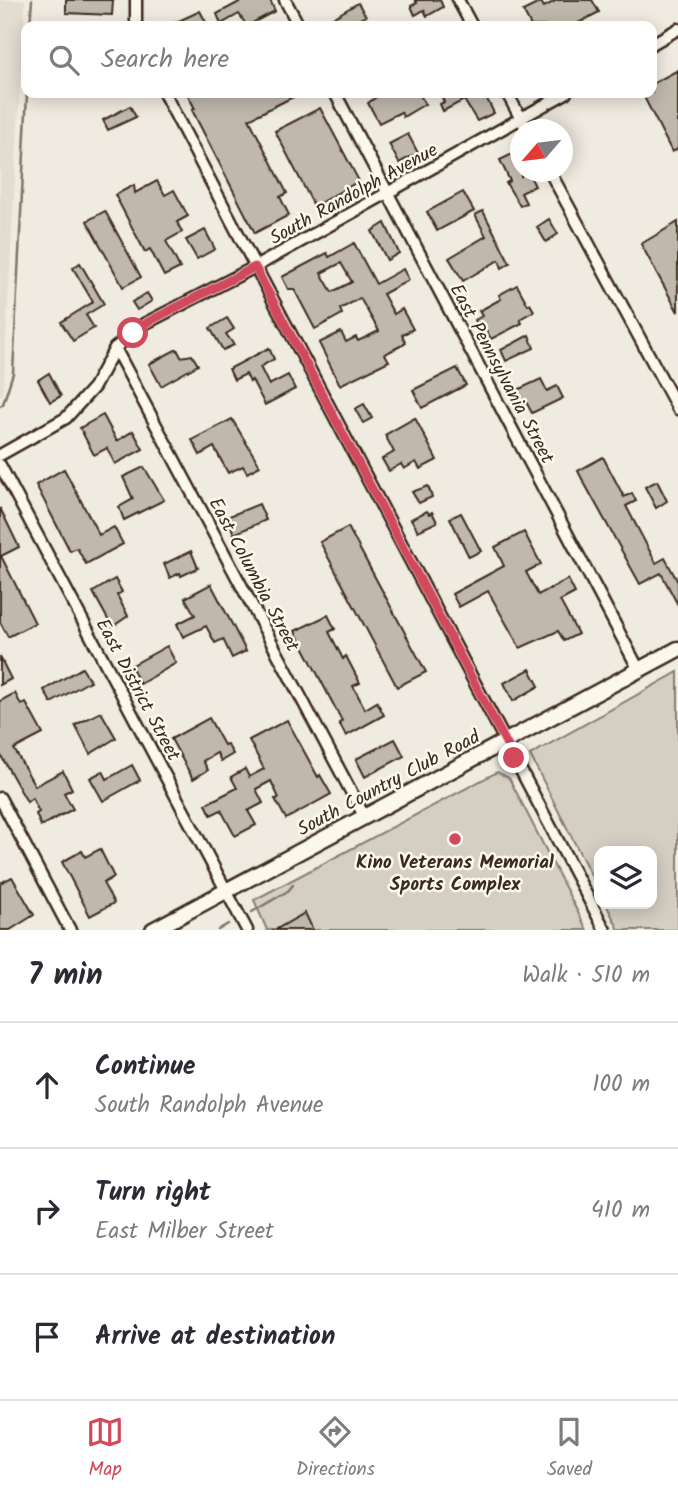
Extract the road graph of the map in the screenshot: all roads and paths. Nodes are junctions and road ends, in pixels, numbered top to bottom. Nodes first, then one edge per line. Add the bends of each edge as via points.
1 (136, 0) edge
2 (285, 0) edge
3 (458, 0) edge
4 (136, 21) edge
5 (296, 21) edge
6 (469, 21) edge
7 (678, 29) edge
8 (657, 41) edge
9 (167, 98) edge
10 (338, 98) edge
11 (510, 98) edge
12 (557, 98) edge
13 (521, 118) junction
14 (555, 182) edge
15 (389, 194) junction
16 (255, 267) junction
17 (115, 348) junction
18 (678, 409) edge
19 (0, 455) edge
20 (0, 465) edge
21 (678, 649) edge
22 (639, 670) junction
23 (505, 741) junction
24 (0, 798) edge
25 (364, 816) junction
26 (226, 891) junction
27 (70, 930) edge
28 (153, 930) edge
29 (247, 930) edge
30 (605, 930) edge

1 - 4 street
2 - 5 street
3 - 6 street
7 - 8 street
9 - 16 street
10 - 15 street, East Pennsylvania Street
11 - 13 street
12 - 13 street, South Randolph Avenue
13 - 15 street, South Randolph Avenue
14 - 18 street
15 - 16 street, South Randolph Avenue
15 - 22 street, East Pennsylvania Street
16 - 17 street, South Randolph Avenue via 144,324
16 - 23 street
17 - 19 street, South Randolph Avenue via 94,387 66,418
17 - 25 street, East Columbia Street
20 - 26 street, East District Street
21 - 22 street, South Country Club Road
22 - 23 street, South Country Club Road
23 - 25 street, South Country Club Road
23 - 30 street
24 - 27 street
25 - 26 street, South Country Club Road
26 - 28 street, South Country Club Road
26 - 29 street, East District Street

